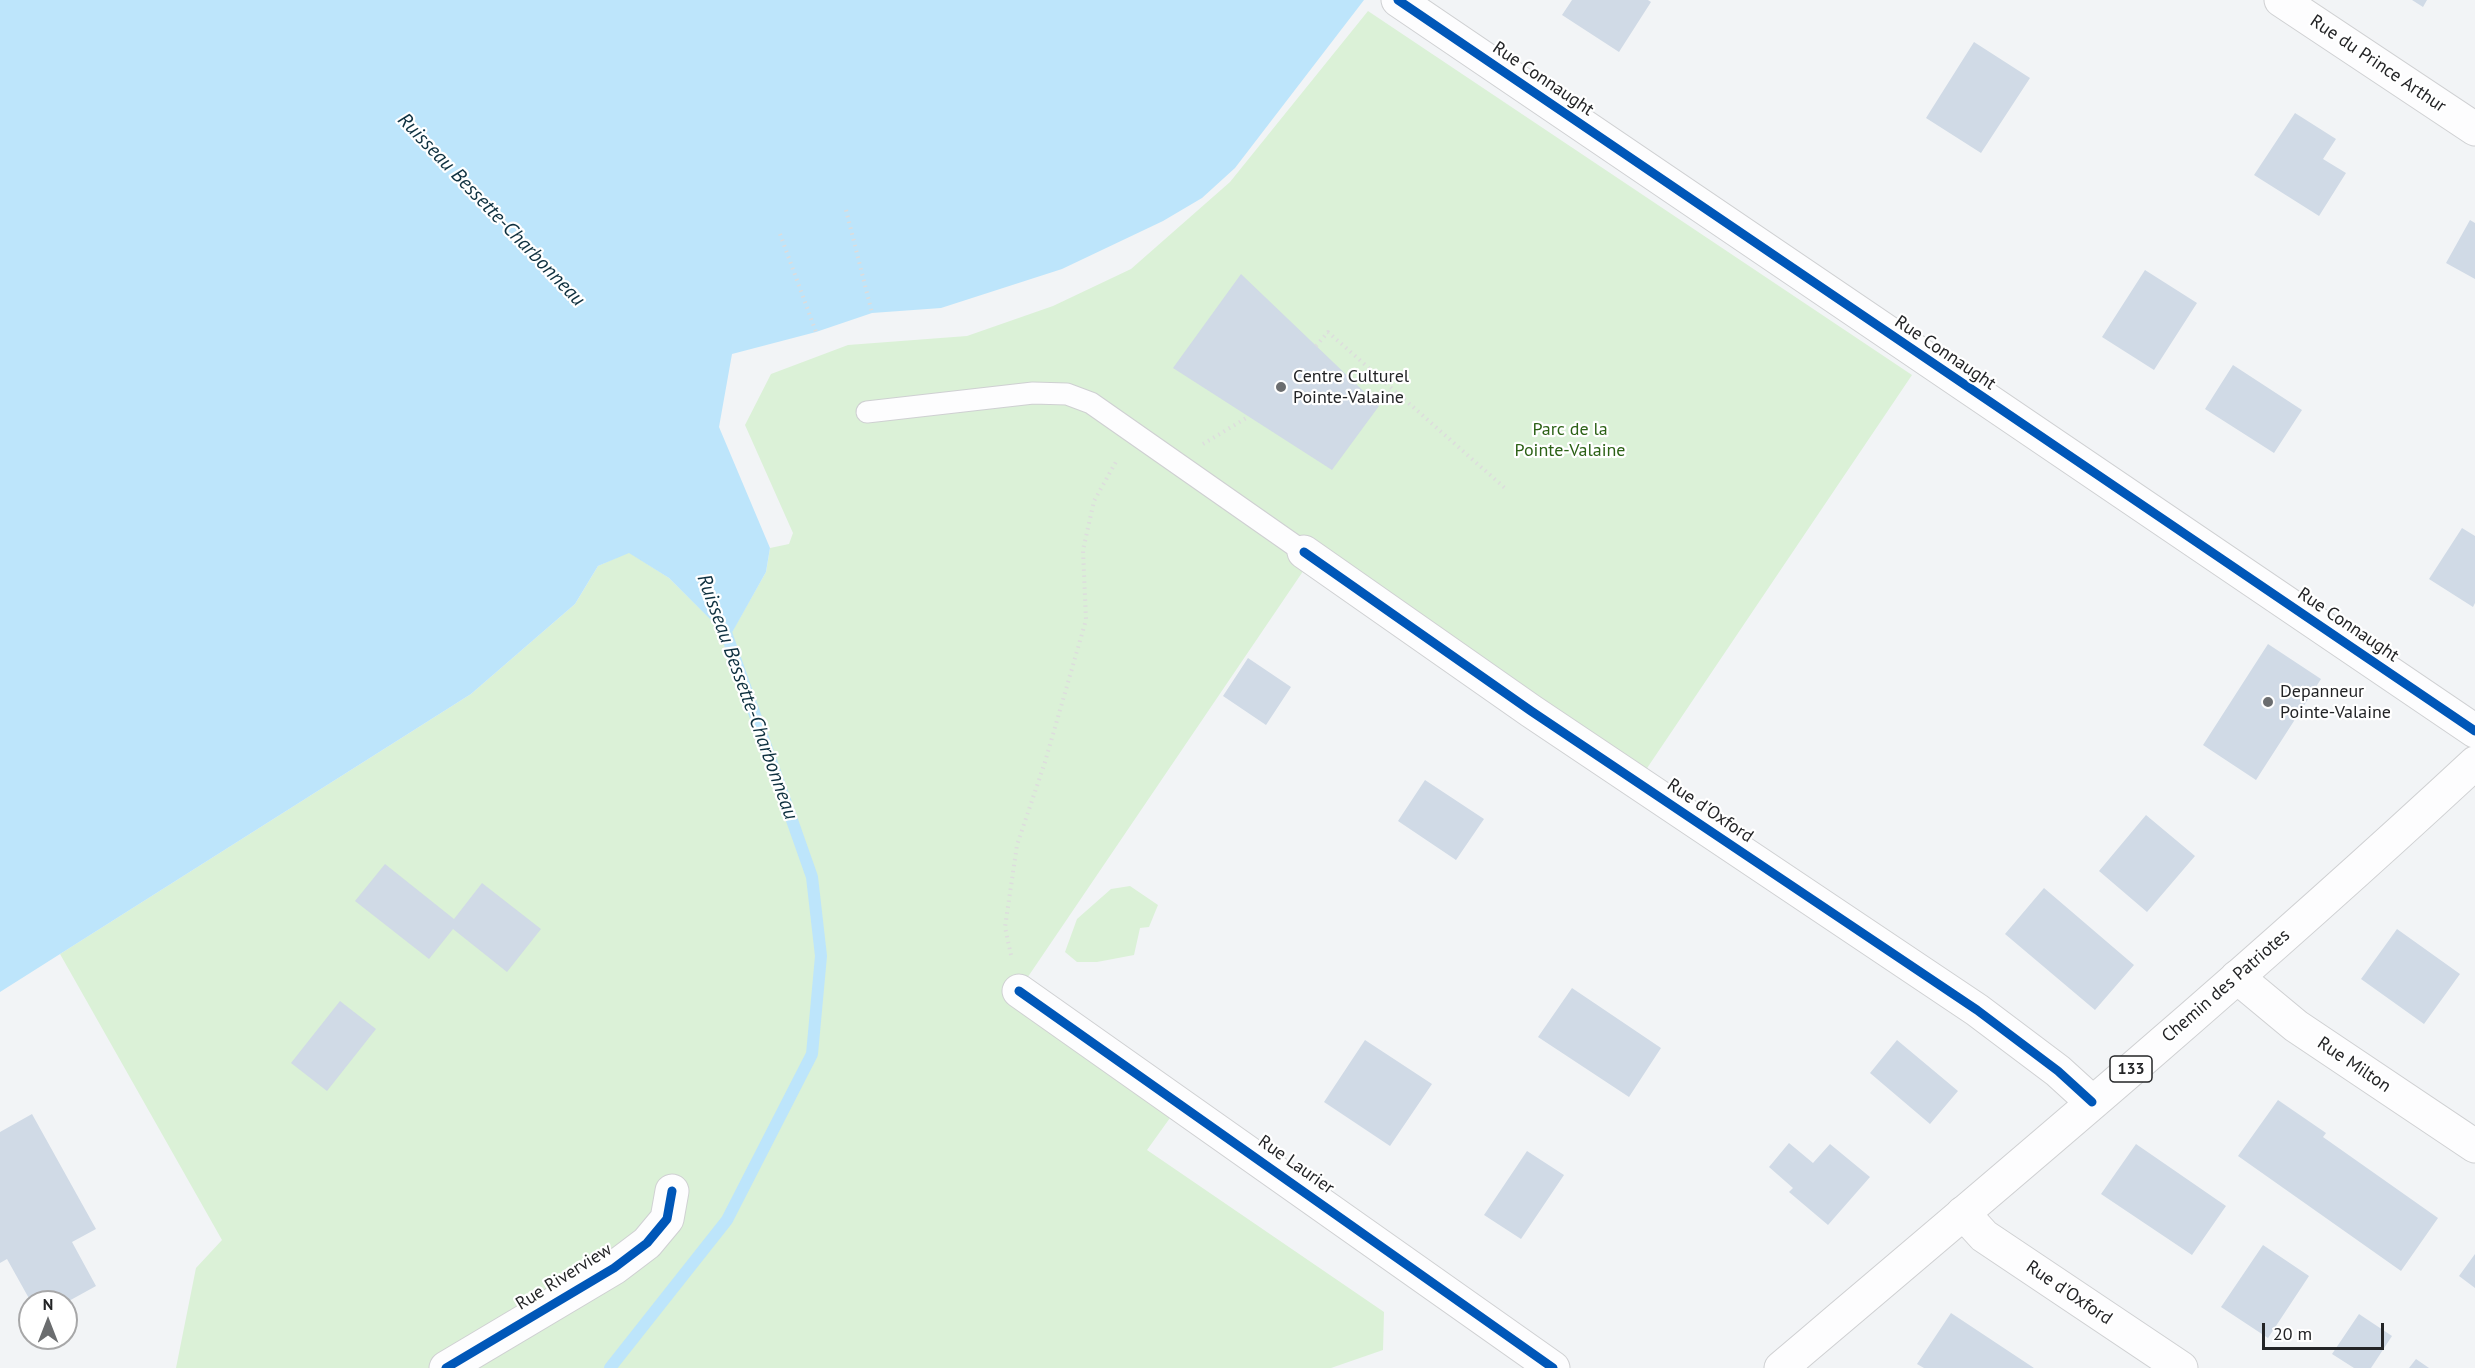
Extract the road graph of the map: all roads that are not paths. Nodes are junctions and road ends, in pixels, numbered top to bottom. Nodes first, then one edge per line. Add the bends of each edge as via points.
1 (1398, 0) edge
2 (2281, 0) edge
3 (2475, 129) edge
4 (867, 412) dead end
5 (1304, 552) joint
6 (2475, 731) edge
7 (2475, 763) edge
8 (2237, 977) junction
9 (1019, 991) road end
10 (2092, 1102) junction
11 (2475, 1146) edge
12 (672, 1191) dead end
13 (1963, 1213) junction
14 (446, 1368) edge
15 (1553, 1368) edge
16 (1780, 1368) edge
17 (2181, 1368) edge

1 - 6 street, Rue Connaught
2 - 3 street, Rue du Prince Arthur
4 - 5 lane via 1033,393 1067,394 1091,403
5 - 10 street, Rue d'Oxford via 1541,718 1977,1010
7 - 8 street, Chemin des Patriotes / 133
8 - 10 street, Chemin des Patriotes / 133
8 - 11 street, Rue Milton via 2296,1026
9 - 15 street, Rue Laurier
10 - 13 street, Chemin des Patriotes / 133
12 - 14 street, Rue Riverview via 667,1219 647,1243 614,1268
13 - 16 street, Chemin des Patriotes / 133
13 - 17 street, Rue d'Oxford via 1984,1236

